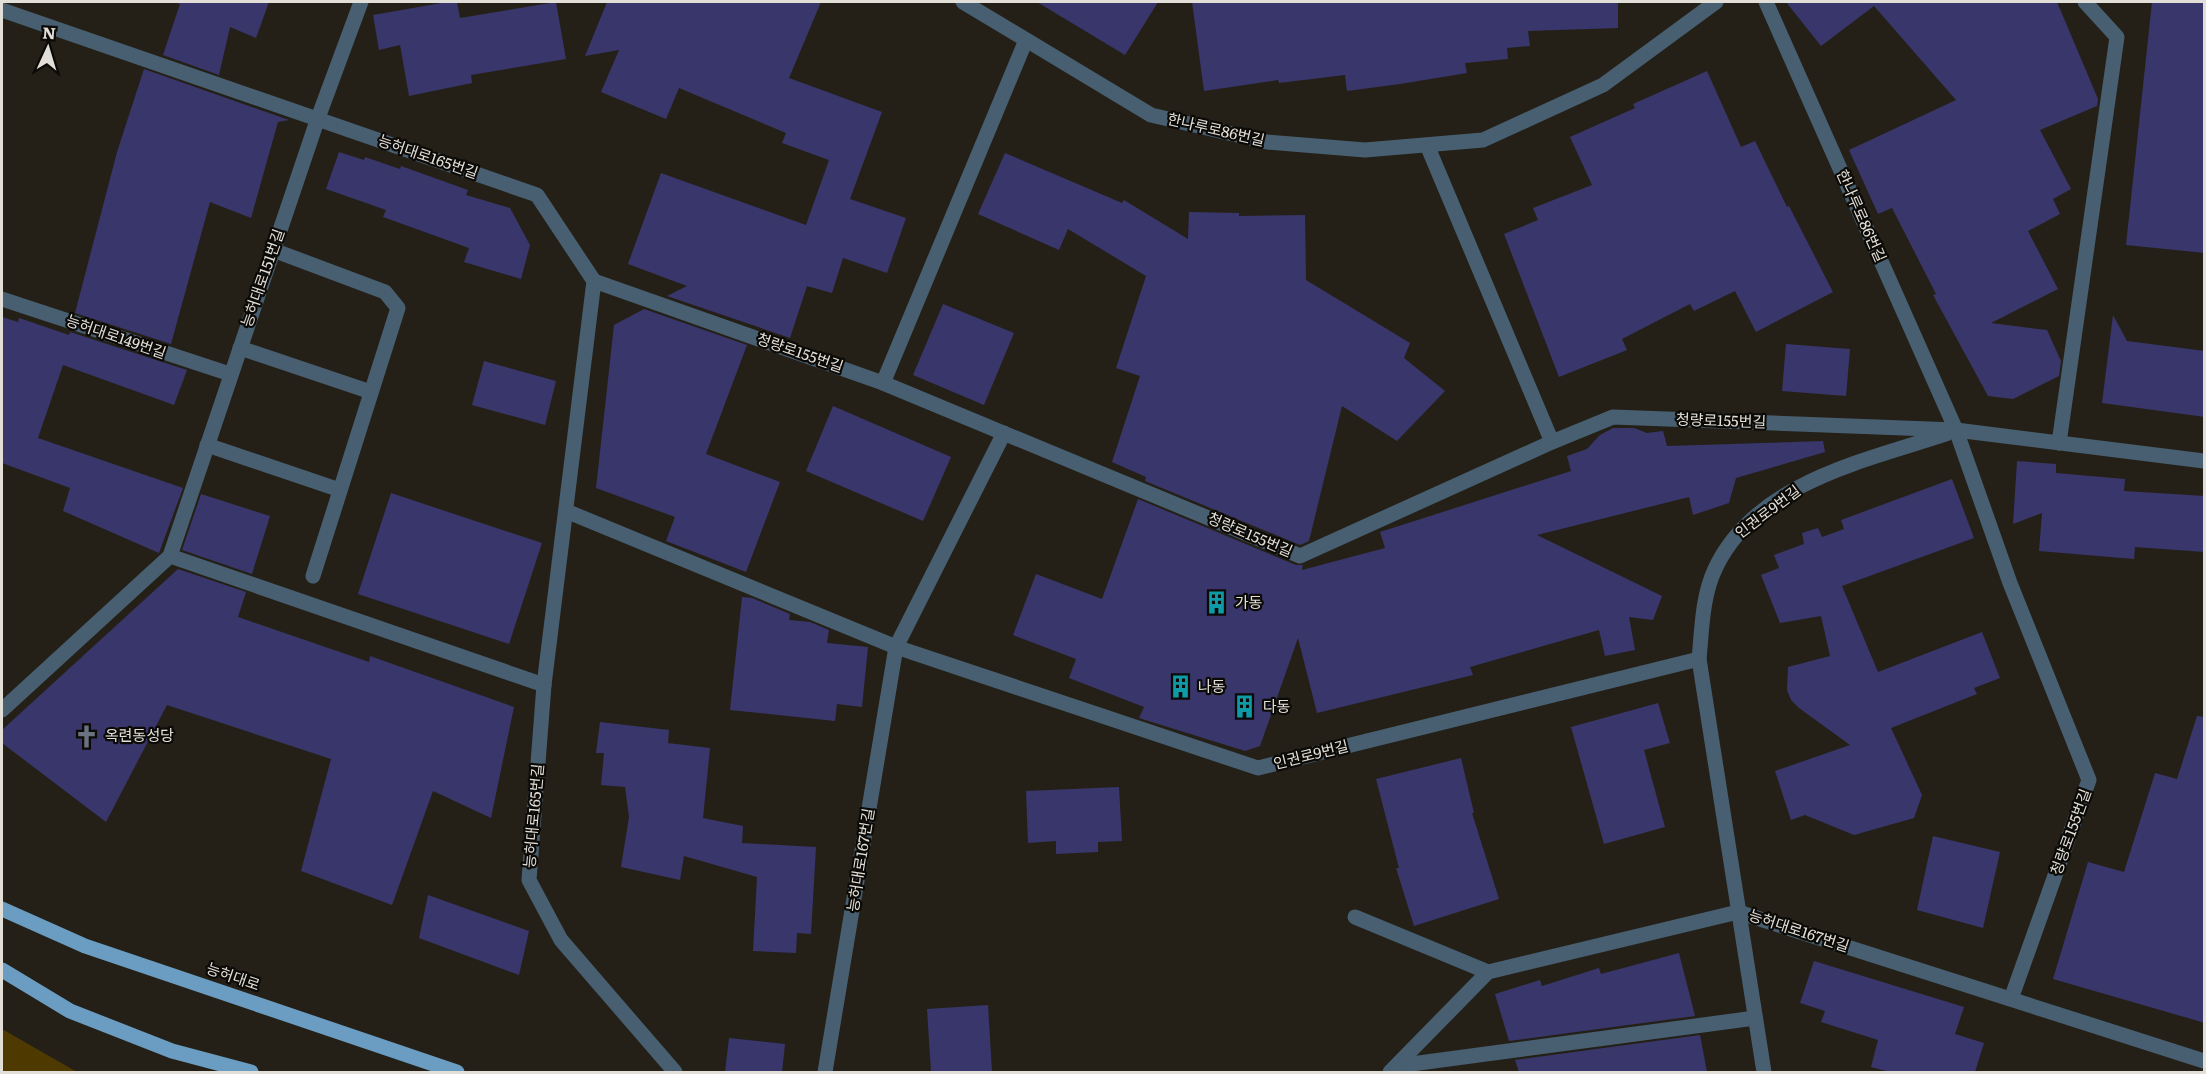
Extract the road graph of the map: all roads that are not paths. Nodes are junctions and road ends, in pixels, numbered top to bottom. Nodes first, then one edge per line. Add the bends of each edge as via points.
1 (362, 2) edge
2 (963, 2) edge
3 (1716, 2) edge
4 (1766, 2) edge
5 (2085, 2) edge
6 (2, 10) edge
7 (1026, 39) junction
8 (318, 118) junction
9 (1427, 145) junction
10 (273, 250) junction
11 (594, 280) junction
12 (2, 298) edge
13 (240, 348) junction
14 (231, 374) junction
15 (883, 383) junction
16 (371, 392) junction
17 (1956, 430) junction
18 (1004, 433) junction
19 (1552, 442) junction
20 (2059, 443) junction
21 (207, 445) junction
22 (2205, 461) edge
23 (340, 490) junction
24 (566, 511) junction
25 (170, 556) junction
26 (313, 576) dead end
27 (896, 647) junction
28 (1699, 659) junction
29 (544, 685) junction
30 (2, 710) edge
31 (2, 909) edge
32 (1738, 912) junction
33 (1355, 917) dead end
34 (2, 970) edge
35 (1488, 972) junction
36 (2011, 999) junction
37 (1755, 1018) junction
38 (2205, 1061) edge
39 (1405, 1065) edge
40 (251, 1072) edge
41 (457, 1072) edge
42 (675, 1072) edge
43 (825, 1072) edge
44 (1390, 1072) edge
45 (1764, 1072) edge

1 - 8 street, 능허대로151번길
2 - 7 street, 한나루로86번길
3 - 9 street, 한나루로86번길 via 1603,85 1483,140
4 - 17 street, 한나루로86번길
5 - 20 street via 2117,37
6 - 8 street, 능허대로165번길
7 - 9 street, 한나루로86번길 via 1151,115 1267,142 1365,150
7 - 15 street
8 - 10 street, 능허대로151번길
8 - 11 street, 능허대로165번길 via 537,195
9 - 19 street
10 - 13 street, 능허대로151번길
10 - 16 street via 385,292 398,308
11 - 15 street, 청량로155번길
11 - 24 street, 능허대로165번길
12 - 14 street, 능허대로149번길
13 - 14 street, 능허대로151번길
13 - 16 street
14 - 21 street, 능허대로151번길
15 - 18 street, 청량로155번길
16 - 23 street
17 - 19 street, 청량로155번길 via 1613,417
17 - 20 street, 청량로155번길
17 - 28 street, 인권로9번길 via 1809,482 1791,491 1734,537 1715,570 1704,606
17 - 36 street, 청량로155번길 via 2010,583 2089,780
18 - 19 street, 청량로155번길 via 1300,556
18 - 27 street, 능허대로167번길
20 - 22 street, 청량로155번길
21 - 23 street
21 - 25 street, 능허대로151번길
23 - 26 street
24 - 27 street
24 - 29 street, 능허대로165번길
25 - 29 street
25 - 30 street, 능허대로151번길
27 - 28 street, 인권로9번길 via 1258,768
27 - 43 street, 능허대로167번길
28 - 32 street, 인권로9번길
29 - 42 street, 능허대로165번길 via 529,880 561,940
31 - 41 main road, 능허대로 via 85,946
32 - 35 street, 능허대로167번길
32 - 36 street, 능허대로167번길
32 - 37 street, 인권로9번길
33 - 35 street
34 - 40 main road via 70,1011 172,1051
35 - 39 street
36 - 38 street, 능허대로167번길
37 - 39 street
37 - 45 street, 인권로9번길
39 - 44 street

